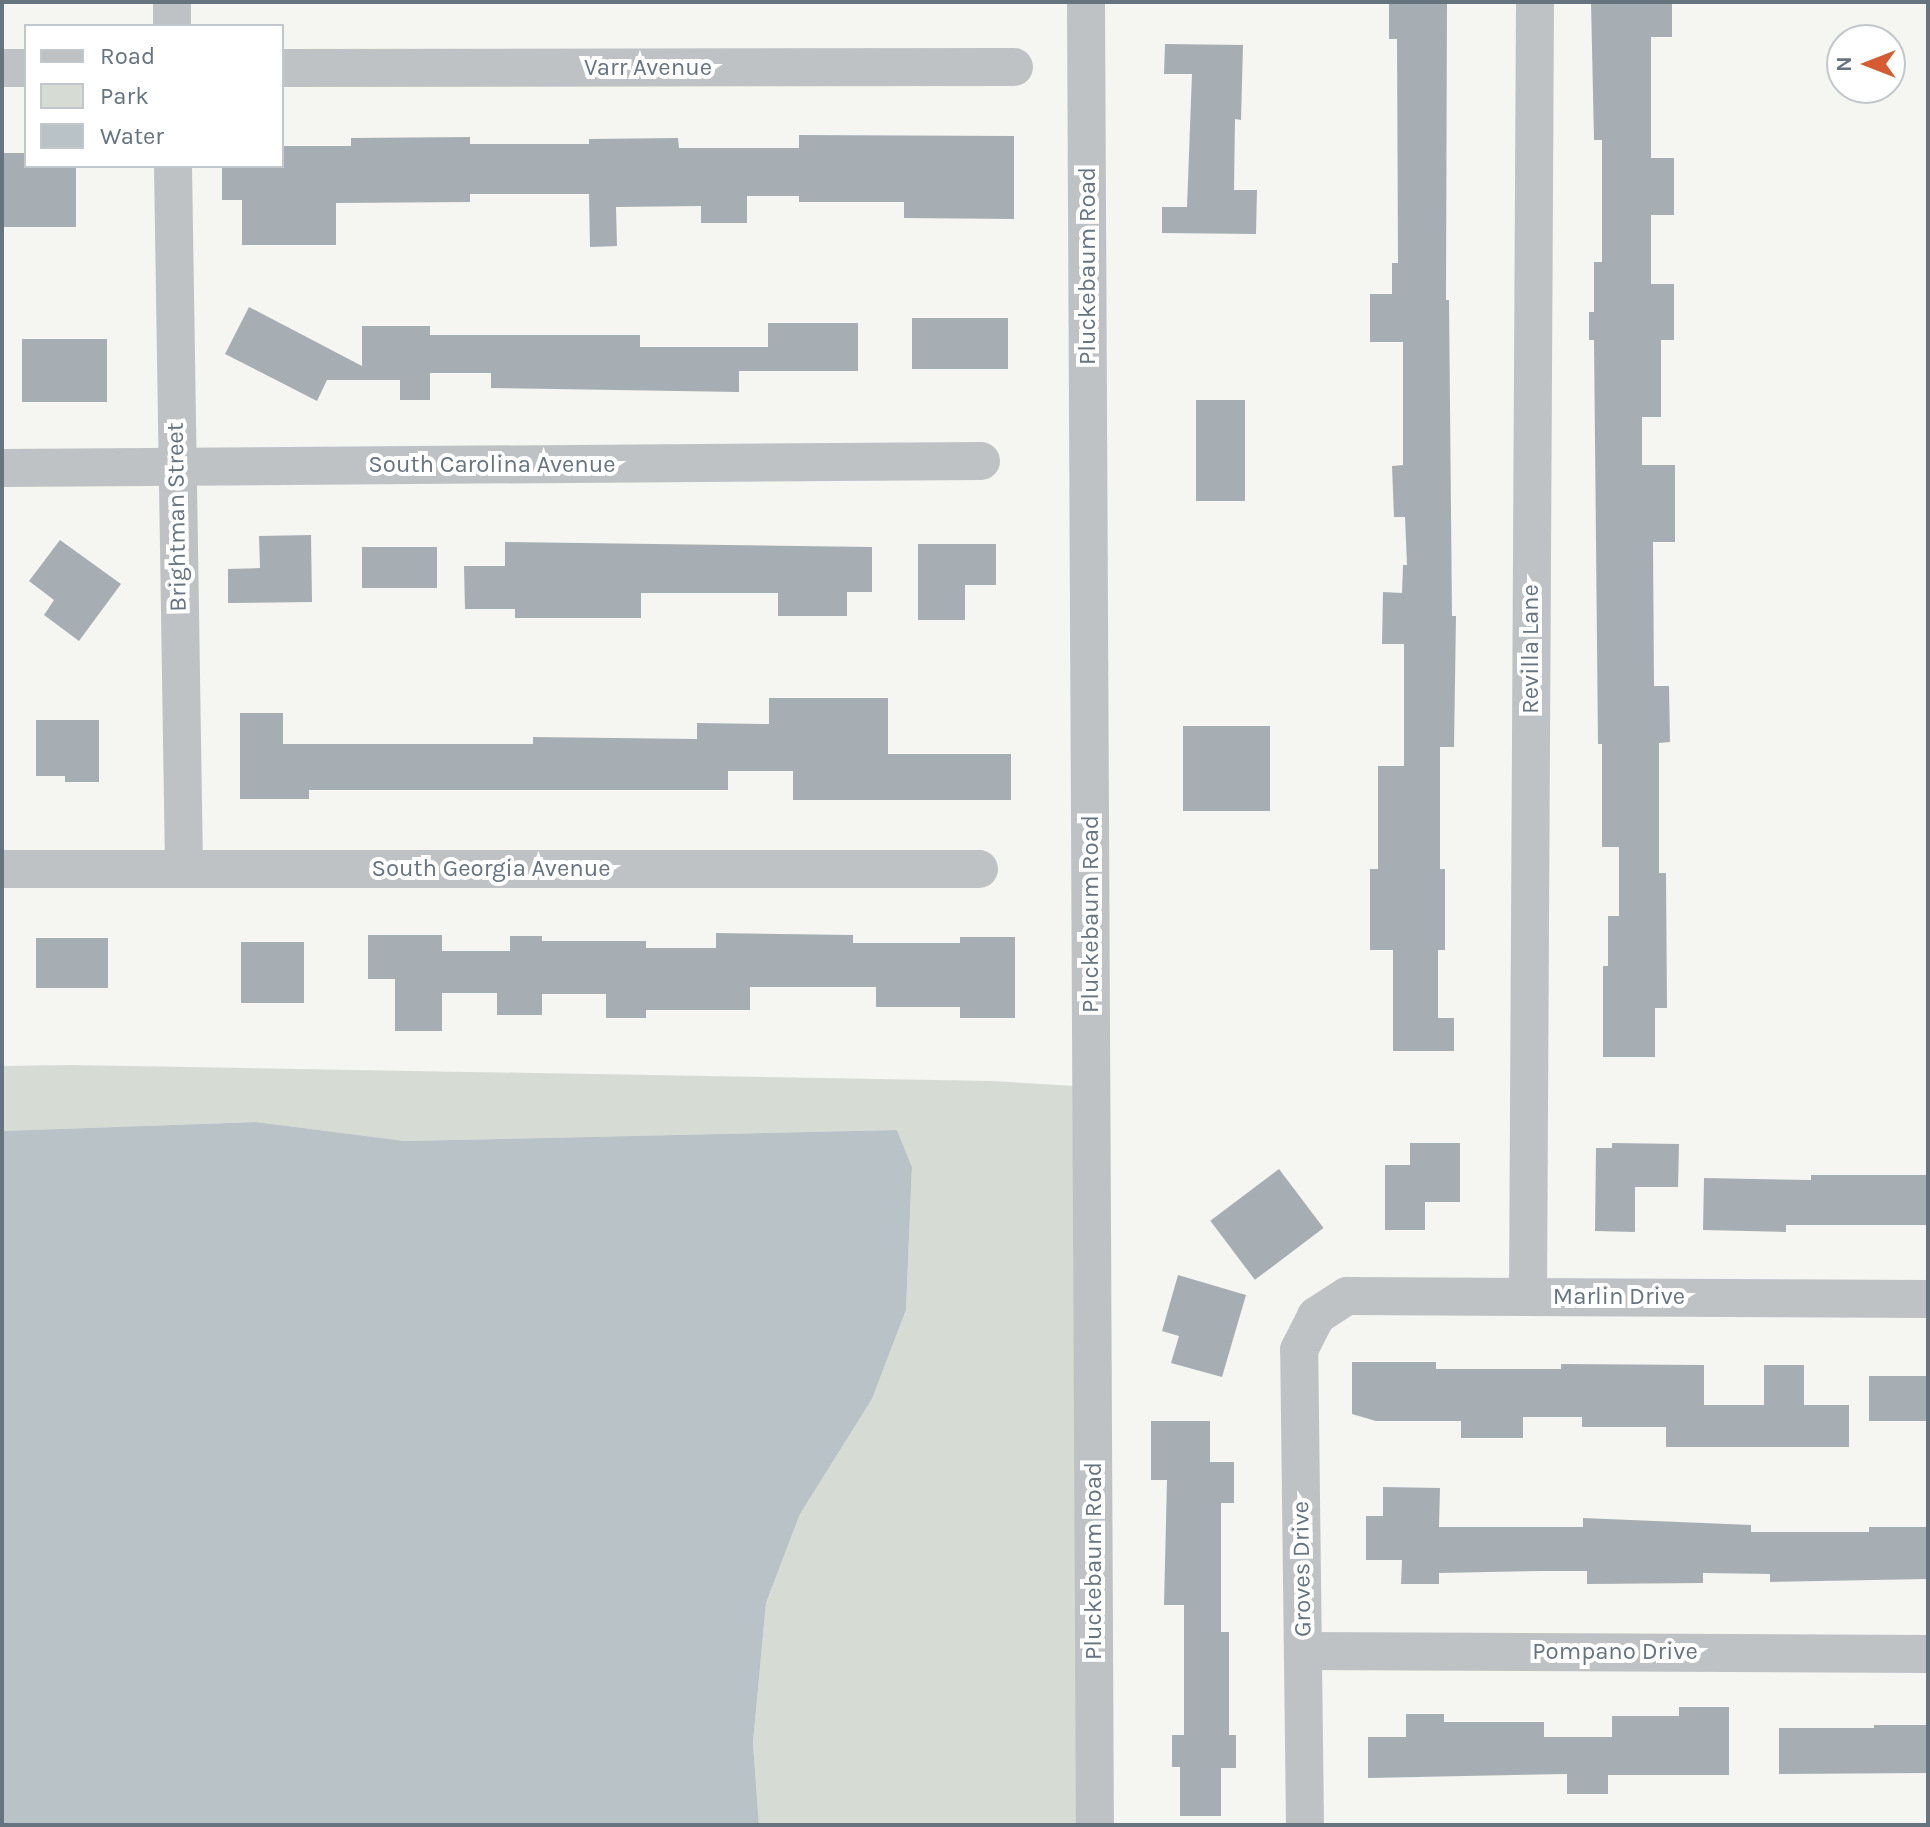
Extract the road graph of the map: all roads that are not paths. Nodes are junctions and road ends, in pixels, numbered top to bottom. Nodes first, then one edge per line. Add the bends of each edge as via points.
1 (172, 2) edge
2 (1086, 2) edge
3 (1535, 2) edge
4 (172, 24) edge
5 (1014, 67) dead end
6 (2, 68) edge
7 (24, 68) edge
8 (284, 68) edge
9 (173, 168) edge
10 (981, 461) dead end
11 (175, 467) junction
12 (2, 468) edge
13 (2, 869) edge
14 (184, 869) junction
15 (979, 869) dead end
16 (1528, 1296) junction
17 (1928, 1299) edge
18 (1316, 1316) joint
19 (1303, 1651) junction
20 (1928, 1654) edge
21 (1095, 1825) edge
22 (1305, 1825) edge

1 - 4 street
2 - 21 street, Pluckebaum Road
3 - 16 street, Revilla Lane
5 - 8 street, Varr Avenue
6 - 7 street
9 - 11 street, Brightman Street
10 - 11 street, South Carolina Avenue
11 - 12 street, South Carolina Avenue
11 - 14 street, Brightman Street
13 - 14 street, South Georgia Avenue
14 - 15 street, South Georgia Avenue
16 - 17 street, Marlin Drive
16 - 18 street, Marlin Drive via 1347,1296
18 - 19 street, Groves Drive via 1299,1350
19 - 20 street, Pompano Drive
19 - 22 street, Groves Drive

